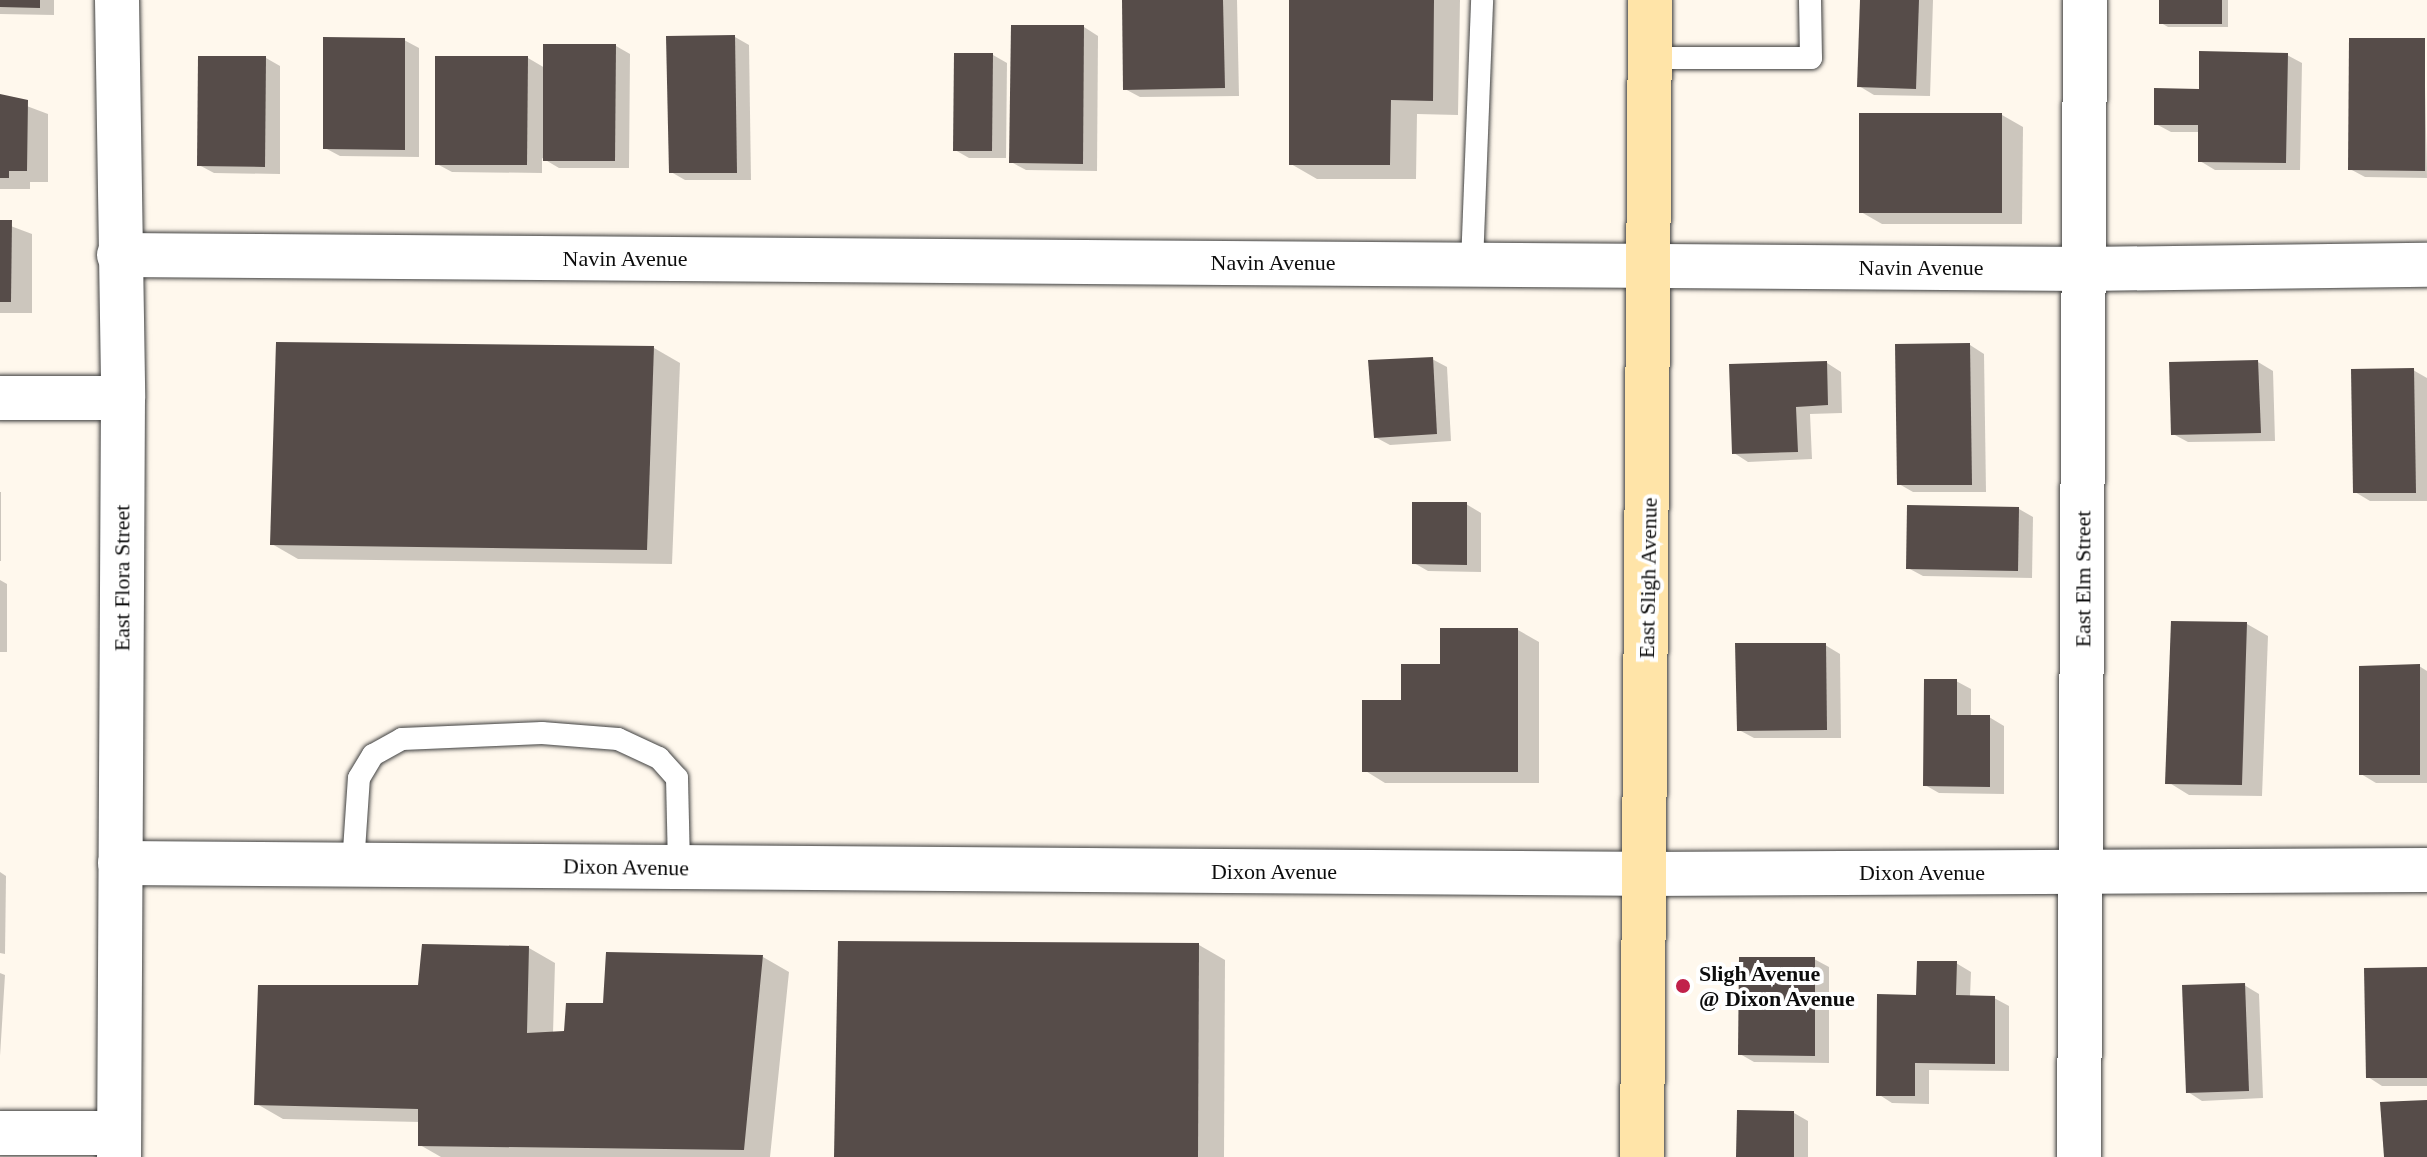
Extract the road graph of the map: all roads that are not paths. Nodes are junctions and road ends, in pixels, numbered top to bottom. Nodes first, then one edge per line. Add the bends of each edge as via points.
1 (117, 0) edge
2 (1482, 0) edge
3 (1650, 0) edge
4 (1810, 0) edge
5 (2085, 0) edge
6 (1650, 58) junction
7 (119, 255) junction
8 (1472, 264) junction
9 (1652, 265) junction
10 (2427, 265) edge
11 (2086, 269) junction
12 (0, 398) edge
13 (123, 398) junction
14 (120, 863) junction
15 (353, 865) junction
16 (679, 868) junction
17 (2427, 870) edge
18 (2081, 872) junction
19 (1644, 874) junction
20 (0, 1133) edge
21 (119, 1145) edge
22 (1642, 1157) edge
23 (2079, 1157) edge

1 - 7 street, East Flora Street
2 - 8 lane
3 - 6 main road, East Sligh Avenue
4 - 6 lane via 1811,58
5 - 11 street, East Elm Street
6 - 9 main road, East Sligh Avenue
7 - 8 street, Navin Avenue
7 - 13 street, East Flora Street
8 - 9 street, Navin Avenue
9 - 11 street, Navin Avenue
9 - 19 main road, East Sligh Avenue
10 - 11 street, Navin Avenue
11 - 18 street, East Elm Street
12 - 13 street
13 - 14 street, East Flora Street
14 - 15 street, Dixon Avenue
14 - 21 street, East Flora Street
15 - 16 street, Dixon Avenue
15 - 16 lane via 359,778 373,755 402,739 542,733 618,739 659,758 677,778
16 - 19 street, Dixon Avenue
17 - 18 street, Dixon Avenue
18 - 19 street, Dixon Avenue
18 - 23 street, East Elm Street
19 - 22 main road, East Sligh Avenue
20 - 21 street

